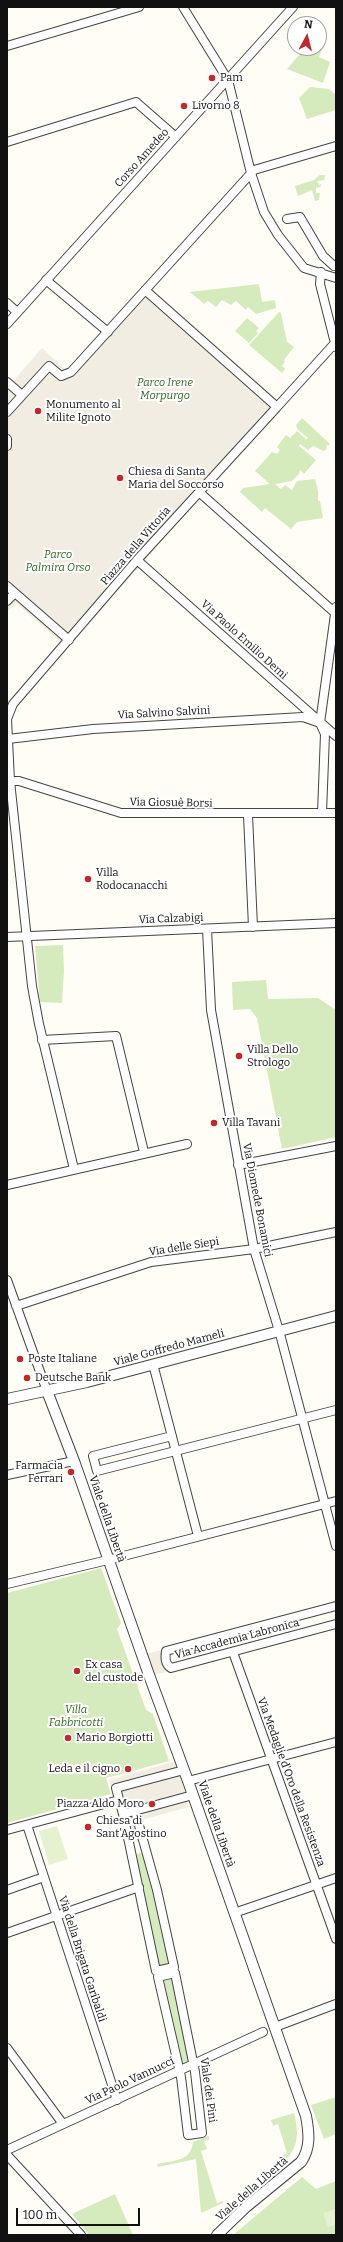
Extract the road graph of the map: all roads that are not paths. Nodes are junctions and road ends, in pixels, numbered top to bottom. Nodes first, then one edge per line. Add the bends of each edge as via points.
1 (139, 7) edge
2 (182, 7) edge
3 (293, 7) edge
4 (7, 46) edge
5 (228, 80) junction
6 (176, 137) junction
7 (7, 142) edge
8 (336, 146) edge
9 (251, 173) junction
10 (287, 219) dead end
11 (335, 262) edge
12 (321, 272) junction
13 (334, 277) edge
14 (46, 280) junction
15 (145, 290) junction
16 (7, 303) edge
17 (17, 312) junction
18 (7, 324) edge
19 (108, 332) junction
20 (335, 346) edge
21 (7, 382) edge
22 (22, 396) junction
23 (279, 404) junction
24 (7, 412) edge
25 (7, 439) edge
26 (7, 446) edge
27 (199, 492) junction
28 (137, 560) junction
29 (7, 586) edge
30 (15, 593) junction
31 (7, 601) edge
32 (335, 609) edge
33 (70, 640) junction
34 (320, 723) junction
35 (336, 736) edge
36 (8, 739) edge
37 (9, 781) edge
38 (322, 813) junction
39 (336, 813) edge
40 (248, 815) junction
41 (336, 923) edge
42 (253, 926) junction
43 (207, 929) junction
44 (7, 937) edge
45 (27, 937) junction
46 (42, 1040) junction
47 (187, 1144) dead end
48 (336, 1146) edge
49 (144, 1152) junction
50 (238, 1165) junction
51 (74, 1169) junction
52 (7, 1185) edge
53 (336, 1232) edge
54 (254, 1248) junction
55 (7, 1280) edge
56 (12, 1301) edge
57 (336, 1316) edge
58 (279, 1331) junction
59 (153, 1364) junction
60 (47, 1390) junction
61 (7, 1400) edge
62 (336, 1410) edge
63 (303, 1418) junction
64 (172, 1436) junction
65 (176, 1450) junction
66 (74, 1461) junction
67 (7, 1475) edge
68 (336, 1501) edge
69 (325, 1504) junction
70 (198, 1536) junction
71 (336, 1546) edge
72 (108, 1560) junction
73 (7, 1584) edge
74 (336, 1606) edge
75 (336, 1624) edge
76 (234, 1655) dead end
77 (336, 1742) edge
78 (271, 1758) junction
79 (184, 1770) junction
80 (188, 1781) junction
81 (193, 1795) junction
82 (119, 1800) junction
83 (135, 1811) junction
84 (123, 1814) junction
85 (27, 1825) junction
86 (7, 1830) edge
87 (44, 1877) junction
88 (336, 1878) edge
89 (316, 1885) junction
90 (138, 1887) junction
91 (7, 1890) edge
92 (234, 1913) junction
93 (56, 1915) junction
94 (7, 1933) edge
95 (336, 1939) edge
96 (174, 1970) junction
97 (157, 1974) junction
98 (336, 2004) edge
99 (276, 2027) junction
100 (263, 2032) dead end
101 (7, 2048) edge
102 (194, 2064) junction
103 (179, 2071) junction
104 (117, 2100) junction
105 (63, 2124) junction
106 (7, 2150) edge
107 (7, 2155) edge
108 (81, 2235) edge
109 (217, 2235) edge

1 - 4 street
2 - 5 street
3 - 5 street, Corso Amedeo
5 - 6 street, Corso Amedeo
5 - 9 street
6 - 7 street via 136,102
6 - 14 street, Corso Amedeo
8 - 9 street via 258,168
9 - 12 street via 264,212 278,235 304,268
9 - 15 street
10 - 11 street via 300,217 323,256
11 - 13 street
12 - 13 street
12 - 20 street via 320,284
14 - 17 street, Corso Amedeo
14 - 19 street
15 - 19 street
15 - 23 street
16 - 17 street
17 - 18 street, Corso Amedeo
19 - 22 street via 71,372 61,376 49,366
20 - 23 street, Piazza della Vittoria
21 - 22 street
22 - 24 street
23 - 27 street, Piazza della Vittoria
25 - 26 street
27 - 28 street, Piazza della Vittoria
27 - 32 street
28 - 33 street, Piazza della Vittoria
28 - 34 street, Via Paolo Emilio Demi
29 - 30 street
30 - 31 street
30 - 33 street
32 - 34 street
33 - 36 street, Piazza della Vittoria via 13,704 7,719
34 - 35 street, Via Paolo Emilio Demi
34 - 36 street, Via Salvino Salvini via 303,717 150,724 93,728
34 - 38 street via 325,734
36 - 37 street, Piazza della Vittoria
37 - 40 street, Via Giosuè Borsi via 18,781 116,813
37 - 45 street, Piazza della Vittoria
38 - 39 street, Via Giosuè Borsi
38 - 40 street, Via Giosuè Borsi
40 - 42 street
41 - 42 street, Via Calzabigi
42 - 43 street, Via Calzabigi
43 - 45 street, Via Calzabigi
43 - 50 street, Via Diomede Bonamici via 210,1005
44 - 45 street, Via Calzabigi
45 - 46 street, Piazza della Vittoria via 32,986
46 - 49 street via 116,1036
46 - 51 street, Piazza della Vittoria
47 - 49 street
48 - 50 street
49 - 51 street
50 - 54 street, Via Diomede Bonamici
51 - 52 street
53 - 54 street, Via delle Siepi
54 - 56 street, Via delle Siepi via 151,1262
54 - 58 street, Via Diomede Bonamici
55 - 56 street
56 - 60 street
57 - 58 street, Viale Goffredo Mameli
58 - 59 street, Viale Goffredo Mameli
58 - 63 street, Via Diomede Bonamici
59 - 60 street, Viale Goffredo Mameli
59 - 64 street
60 - 61 street, Viale Goffredo Mameli
60 - 66 street, Viale della Libertà
62 - 63 street
63 - 65 street
63 - 69 street, Via Diomede Bonamici
64 - 65 street
64 - 65 street via 93,1456 96,1471
65 - 70 street
66 - 67 street
66 - 72 street, Viale della Libertà
68 - 69 street
69 - 70 street
69 - 71 street, Via Diomede Bonamici
70 - 72 street
72 - 73 street
72 - 79 street, Viale della Libertà
74 - 75 street, Via Accademia Labronica via 166,1651 165,1657 167,1665 171,1668
76 - 78 street, Via Medaglie d'Oro della Resistenza
77 - 78 street
78 - 80 street
78 - 89 street, Via Medaglie d'Oro della Resistenza
79 - 80 street, Viale della Libertà
79 - 82 street via 116,1788
80 - 81 street, Viale della Libertà
81 - 83 street
81 - 92 street, Viale della Libertà
82 - 84 street
82 - 85 street
83 - 84 street
83 - 96 street, Viale dei Pini via 157,1890
84 - 90 street, Viale dei Pini
85 - 86 street
85 - 87 street, Via della Brigata Garibaldi
87 - 91 street
87 - 93 street, Via della Brigata Garibaldi
88 - 89 street
89 - 92 street
89 - 95 street, Via Medaglie d'Oro della Resistenza
90 - 93 street
90 - 97 street, Viale dei Pini
92 - 99 street, Viale della Libertà
93 - 94 street
93 - 104 street, Via della Brigata Garibaldi
96 - 97 street
96 - 102 street, Viale dei Pini
97 - 103 street, Viale dei Pini
98 - 99 street
99 - 109 street, Viale della Libertà via 305,2112 309,2137 306,2153 294,2169 246,2207
100 - 102 street, Via Paolo Vannucci
101 - 105 street
102 - 103 street, Via Paolo Vannucci
102 - 103 street, Viale dei Pini via 202,2132 188,2135
103 - 104 street, Via Paolo Vannucci
104 - 105 street, Via Paolo Vannucci
105 - 106 street, Via Paolo Vannucci
107 - 108 street

